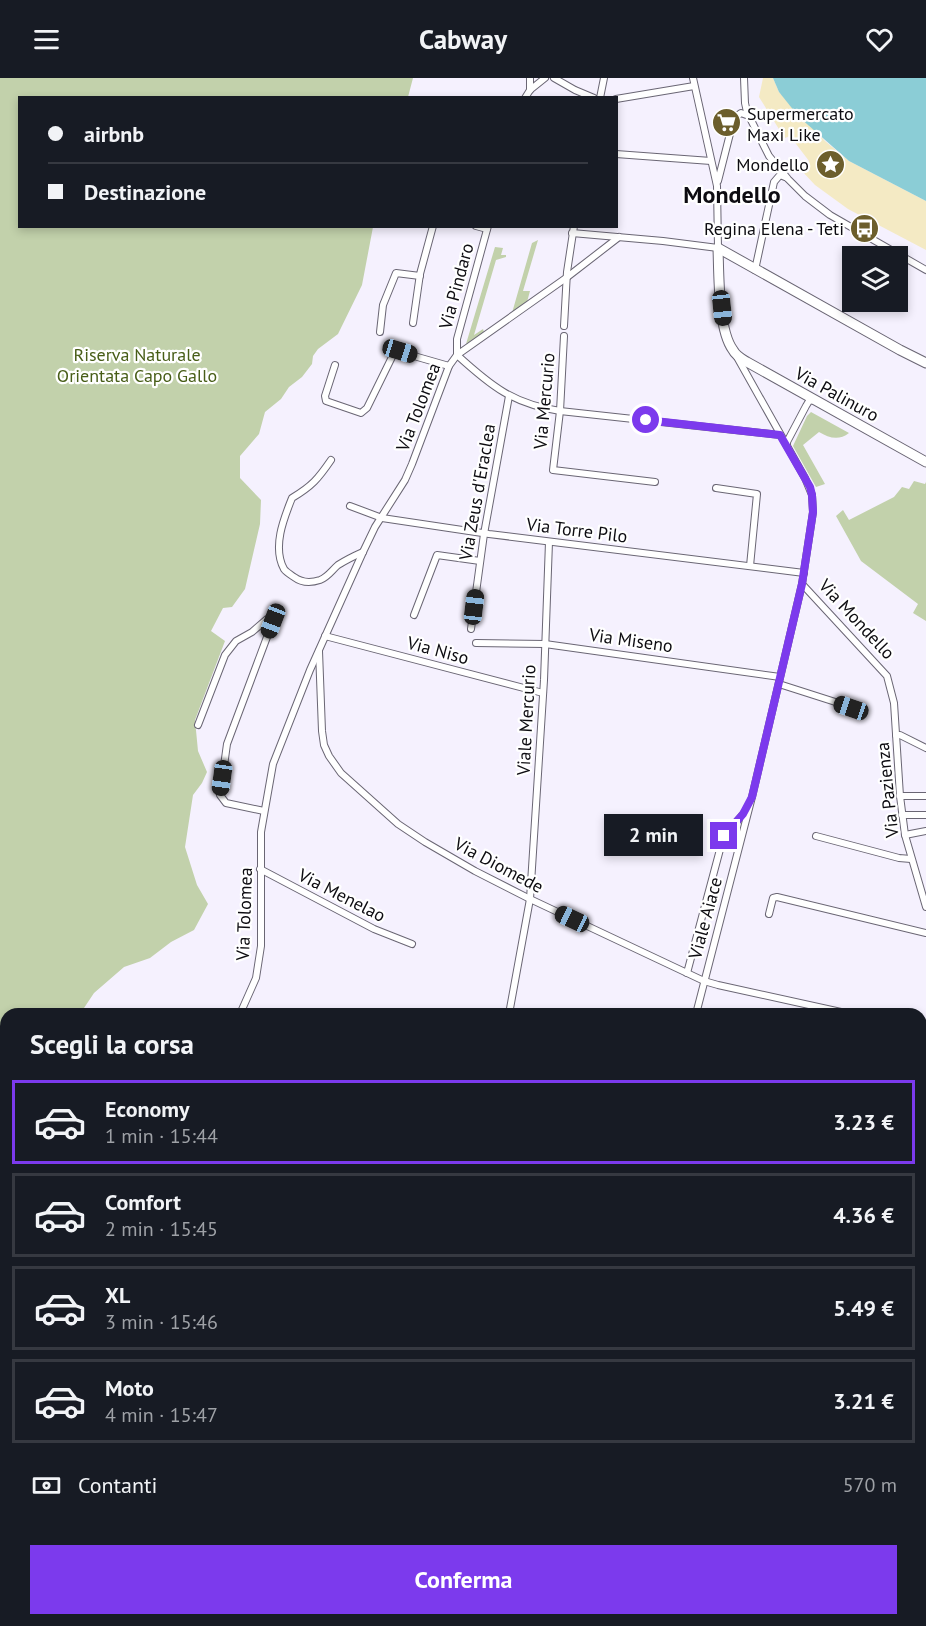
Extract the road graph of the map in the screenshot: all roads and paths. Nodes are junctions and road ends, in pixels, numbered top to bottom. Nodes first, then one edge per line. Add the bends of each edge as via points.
1 (530, 78) edge
2 (545, 78) edge
3 (554, 78) edge
4 (604, 78) edge
5 (693, 78) edge
6 (744, 78) edge
7 (694, 86) junction
8 (530, 90) junction
9 (526, 96) edge
10 (589, 96) edge
11 (600, 96) edge
12 (618, 99) edge
13 (749, 116) junction
14 (618, 154) edge
15 (711, 161) junction
16 (788, 179) junction
17 (717, 186) junction
18 (432, 228) edge
19 (487, 228) edge
20 (573, 230) edge
21 (620, 237) junction
22 (718, 248) junction
23 (755, 270) junction
24 (926, 270) edge
25 (420, 276) junction
26 (566, 278) junction
27 (413, 323) dead end
28 (564, 326) dead end
29 (380, 332) dead end
30 (564, 336) dead end
31 (733, 352) junction
32 (457, 355) junction
33 (926, 363) edge
34 (335, 365) dead end
35 (449, 366) junction
36 (509, 396) junction
37 (813, 400) junction
38 (560, 411) junction
39 (780, 435) junction
40 (787, 446) junction
41 (331, 460) dead end
42 (925, 460) edge
43 (655, 482) dead end
44 (716, 488) dead end
45 (350, 506) dead end
46 (382, 518) junction
47 (484, 534) junction
48 (549, 542) junction
49 (363, 552) junction
50 (480, 561) junction
51 (750, 566) junction
52 (804, 573) junction
53 (802, 584) junction
54 (414, 615) dead end
55 (471, 629) dead end
56 (325, 636) junction
57 (476, 644) dead end
58 (545, 644) junction
59 (318, 650) junction
60 (780, 676) junction
61 (779, 684) junction
62 (543, 693) junction
63 (894, 703) joint
64 (851, 708) dead end
65 (198, 725) dead end
66 (896, 735) junction
67 (926, 748) edge
68 (900, 796) junction
69 (926, 796) edge
70 (752, 797) junction
71 (264, 812) junction
72 (902, 815) junction
73 (926, 815) edge
74 (926, 831) edge
75 (816, 836) dead end
76 (905, 836) junction
77 (911, 859) junction
78 (260, 869) junction
79 (530, 899) junction
80 (926, 907) edge
81 (770, 914) dead end
82 (926, 933) edge
83 (412, 944) dead end
84 (687, 973) junction
85 (704, 981) junction
86 (243, 1008) edge
87 (510, 1008) edge
88 (697, 1008) edge
89 (822, 1008) edge

1 - 8 street
2 - 8 street
3 - 10 street
4 - 11 street
5 - 7 street, Via Mondello
6 - 13 street
7 - 12 street
7 - 15 street, Via Mondello
8 - 9 street
13 - 16 street via 769,156
13 - 17 street via 741,112 734,119
14 - 15 street
15 - 17 street, Via Mondello
16 - 23 street via 780,175 774,182
16 - 24 street via 830,215
17 - 22 street, Via Mondello
18 - 25 street
19 - 32 street, Via Pindaro via 457,339
20 - 21 street
20 - 26 street
21 - 22 street
21 - 26 street, Via Tolomea
22 - 23 main road
22 - 31 main road, Via Mondello via 723,322
23 - 33 main road
25 - 27 street
25 - 29 street via 396,273 383,305
26 - 28 street
26 - 32 street, Via Tolomea
30 - 38 street, Via Mercurio
31 - 37 main road, Via Palinuro
31 - 39 street, Via Mondello
32 - 35 street, Via Tolomea
32 - 36 street
34 - 35 street via 326,401 361,413 393,355 400,351
35 - 46 street, Via Tolomea via 408,472
36 - 38 street via 531,406
36 - 47 street, Via Zeus d'Eraclea
37 - 40 street via 806,406
37 - 42 main road, Via Palinuro
38 - 39 street
38 - 43 street, Via Mercurio via 553,470
39 - 40 street, Via Mondello
40 - 52 street, Via Mondello via 812,495
41 - 49 street via 308,489 292,498 279,538 278,552 284,570 309,582 321,579
44 - 51 street via 757,494
45 - 46 street, Via Torre Pilo
46 - 47 street, Via Torre Pilo
46 - 49 street, Via Tolomea
47 - 48 street, Via Torre Pilo
47 - 50 street, Via Zeus d'Eraclea
48 - 51 street, Via Torre Pilo
48 - 58 street, Viale Mercurio
49 - 56 street, Via Tolomea
50 - 54 street via 437,555
50 - 55 street, Via Zeus d'Eraclea
51 - 52 street, Via Torre Pilo
52 - 53 street, Via Mondello
53 - 60 street, Viale Aiace
53 - 63 street, Via Mondello via 887,676
56 - 59 street, Via Tolomea
56 - 62 street, Via Niso
57 - 58 street, Via Miseno
58 - 60 street, Via Miseno
58 - 62 street, Viale Mercurio
59 - 71 street, Via Tolomea via 273,764
59 - 79 street, Via Diomede via 324,745 341,773 416,836
60 - 61 street, Viale Aiace
61 - 64 street
61 - 70 street, Viale Aiace
62 - 79 street, Viale Mercurio
63 - 66 street, Via Pazienza
65 - 71 street via 225,655 236,641 267,619 273,621 227,744 220,795 226,803
66 - 67 street
66 - 68 street, Via Pazienza
68 - 69 street
68 - 72 street, Via Pazienza
70 - 84 street via 722,842
70 - 85 street, Viale Aiace
71 - 78 street, Via Tolomea
72 - 73 street
72 - 76 street, Via Pazienza
74 - 76 street
75 - 77 street
76 - 77 street, Via Pazienza
77 - 80 street, Via Pazienza
78 - 83 street, Via Menelao via 374,929
78 - 86 street, Via Tolomea via 261,945 256,978
79 - 84 street, Via Diomede
79 - 87 street, Viale Mercurio
81 - 82 street via 773,898 777,897
84 - 85 street, Via Diomede
85 - 88 street, Viale Aiace
85 - 89 street, Via Diomede

